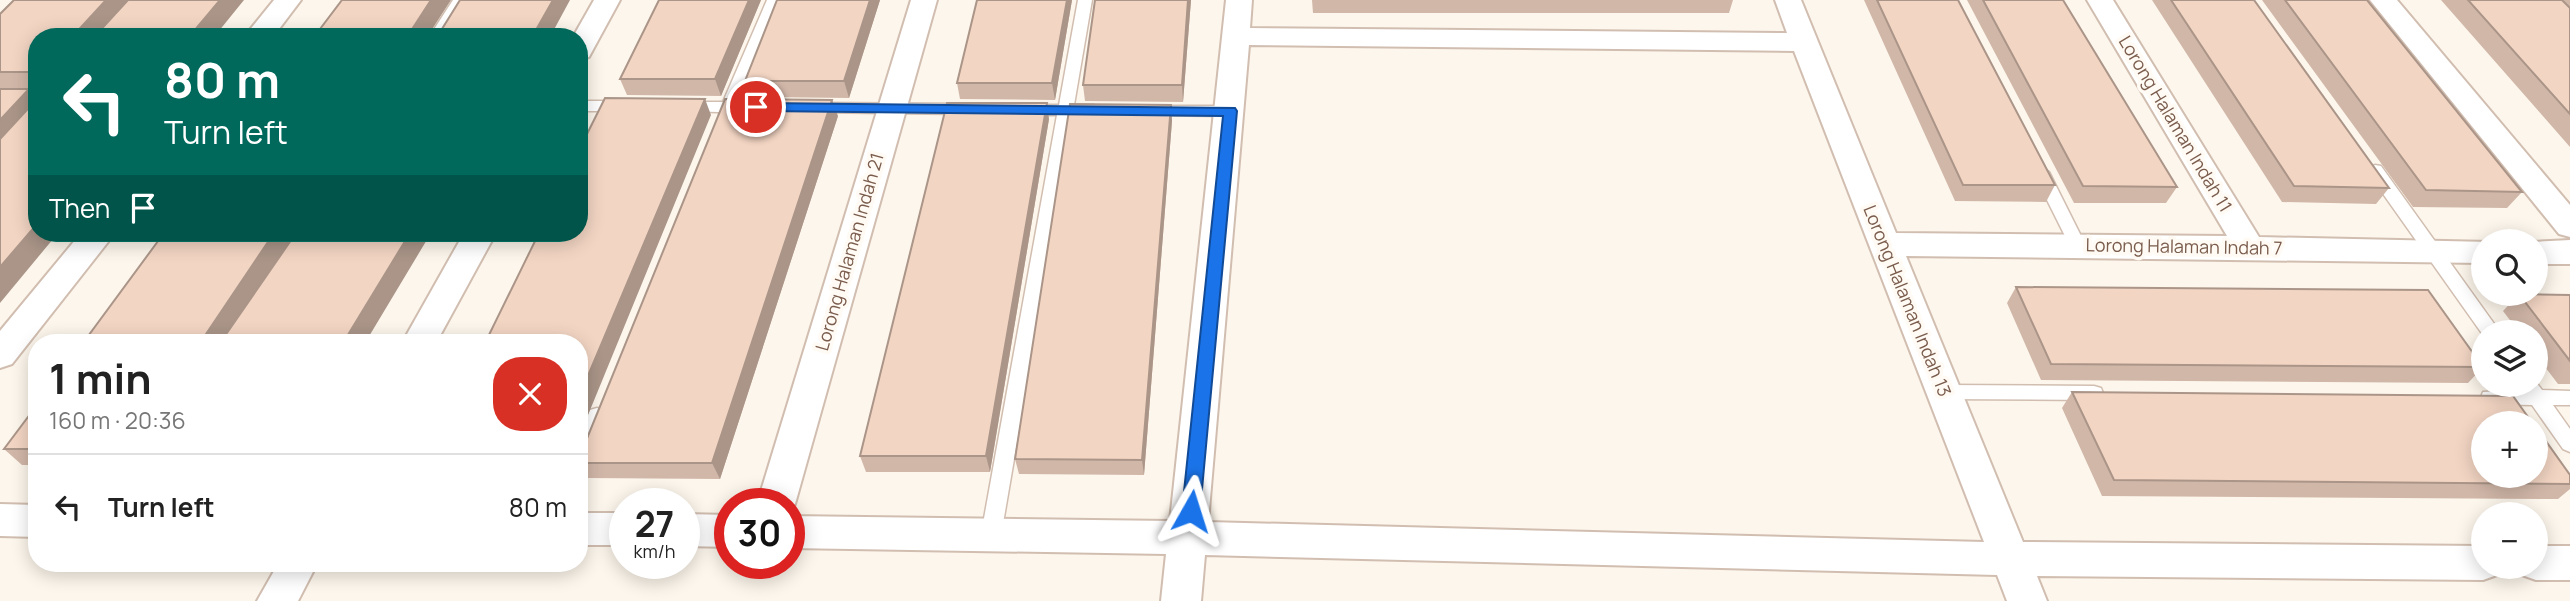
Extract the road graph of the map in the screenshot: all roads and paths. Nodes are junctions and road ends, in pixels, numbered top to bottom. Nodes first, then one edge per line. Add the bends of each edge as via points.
1 (288, 0) edge
2 (460, 0) edge
3 (607, 0) edge
4 (774, 0) edge
5 (924, 0) edge
6 (1085, 0) edge
7 (1239, 0) edge
8 (1788, 0) edge
9 (2100, 0) edge
10 (2383, 0) edge
11 (265, 28) edge
12 (442, 28) edge
13 (588, 35) edge
14 (1237, 36) junction
15 (1804, 42) junction
16 (588, 106) edge
17 (647, 107) edge
18 (674, 107) edge
19 (729, 107) junction
20 (756, 107) edge
21 (797, 108) edge
22 (892, 109) junction
23 (985, 109) edge
24 (1012, 110) edge
25 (1065, 110) junction
26 (1107, 110) edge
27 (1134, 110) edge
28 (1230, 111) junction
29 (718, 132) edge
30 (2362, 153) edge
31 (2035, 160) edge
32 (2570, 226) edge
33 (92, 242) edge
34 (475, 242) edge
35 (1885, 244) junction
36 (2078, 246) junction
37 (2249, 247) junction
38 (2433, 251) junction
39 (2471, 251) edge
40 (2548, 251) edge
41 (2570, 252) edge
42 (2482, 320) edge
43 (424, 334) edge
44 (0, 355) edge
45 (1943, 392) junction
46 (2109, 393) edge
47 (606, 394) edge
48 (2548, 394) edge
49 (2468, 397) edge
50 (2471, 397) edge
51 (2536, 397) edge
52 (2570, 398) edge
53 (588, 435) edge
54 (2570, 444) edge
55 (781, 488) edge
56 (0, 520) edge
57 (28, 521) edge
58 (588, 529) edge
59 (609, 529) edge
60 (805, 531) edge
61 (991, 535) junction
62 (1189, 538) junction
63 (2010, 559) junction
64 (2471, 562) edge
65 (2548, 563) edge
66 (2570, 563) edge
67 (293, 572) edge
68 (277, 601) edge
69 (1181, 601) edge
70 (2027, 601) edge

1 - 11 street
2 - 12 lane
3 - 13 street
4 - 19 lane
5 - 22 street, Lorong Halaman Indah 21
6 - 25 lane
7 - 14 street
8 - 15 street, Lorong Halaman Indah 13
9 - 37 street, Lorong Halaman Indah 11
10 - 32 street
14 - 15 street
14 - 28 street
15 - 35 street, Lorong Halaman Indah 13
16 - 17 lane
18 - 19 lane
19 - 20 lane
19 - 29 lane
21 - 22 lane
22 - 23 lane
22 - 55 street, Lorong Halaman Indah 21
24 - 25 lane
25 - 26 lane
25 - 61 lane
27 - 28 lane
28 - 62 street
30 - 38 lane
31 - 36 lane
33 - 44 street
34 - 43 street
35 - 36 street, Lorong Halaman Indah 7
35 - 45 street, Lorong Halaman Indah 13
36 - 37 street, Lorong Halaman Indah 7
37 - 38 street, Lorong Halaman Indah 7
38 - 39 street, Lorong Halaman Indah 7
38 - 42 lane
40 - 41 street
45 - 46 lane
45 - 63 street, Lorong Halaman Indah 13
47 - 53 lane
48 - 52 lane
49 - 50 lane
51 - 54 lane
56 - 57 street
58 - 59 street
60 - 61 street
61 - 62 street
62 - 63 street
62 - 69 street
63 - 64 street
63 - 70 street, Lorong Halaman Indah 13
65 - 66 street
67 - 68 street

